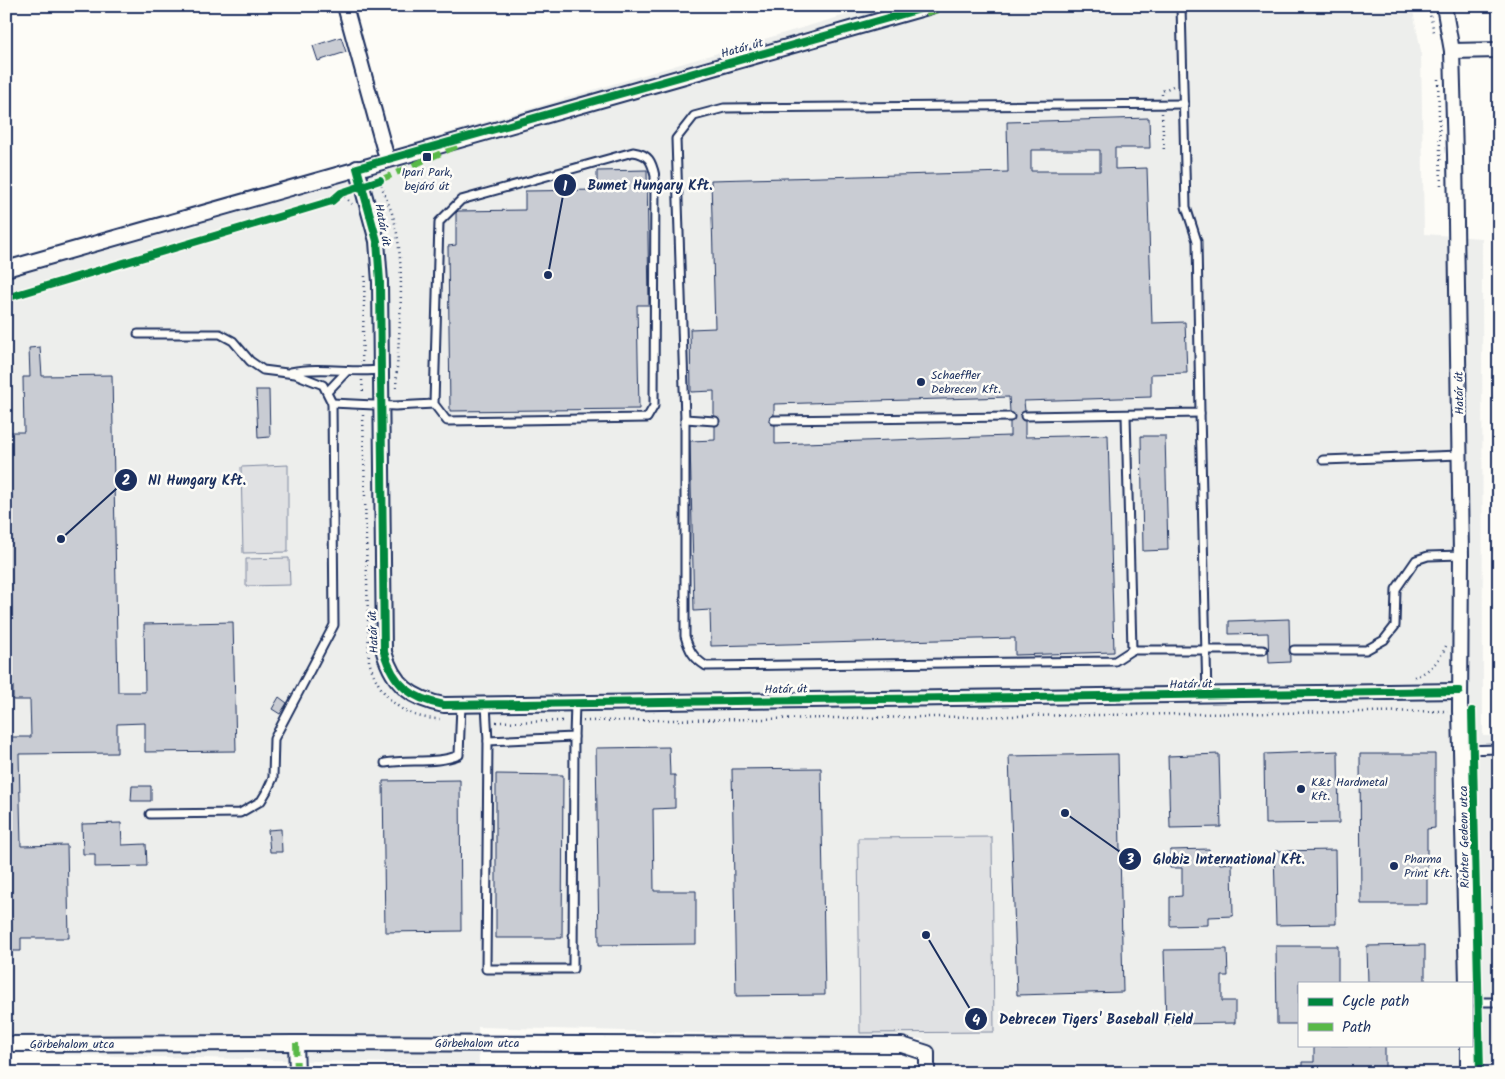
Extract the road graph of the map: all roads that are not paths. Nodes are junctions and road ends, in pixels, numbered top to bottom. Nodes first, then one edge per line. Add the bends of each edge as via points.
1 (345, 6) edge
2 (931, 6) edge
3 (1181, 6) edge
4 (1444, 6) edge
5 (1452, 50) junction
6 (1499, 50) edge
7 (1184, 104) junction
8 (387, 159) junction
9 (357, 168) junction
10 (6, 269) edge
11 (138, 334) dead end
12 (380, 370) junction
13 (287, 372) junction
14 (346, 372) junction
15 (328, 391) junction
16 (332, 403) junction
17 (380, 404) junction
18 (434, 404) junction
19 (1200, 413) junction
20 (1126, 415) junction
21 (1025, 416) dead end
22 (1010, 417) dead end
23 (685, 419) junction
24 (774, 420) dead end
25 (715, 421) dead end
26 (1460, 455) junction
27 (1323, 460) dead end
28 (1461, 554) junction
29 (1207, 649) junction
30 (1132, 650) junction
31 (1264, 650) dead end
32 (1294, 650) dead end
33 (1459, 691) junction
34 (1207, 695) junction
35 (575, 703) junction
36 (486, 704) junction
37 (461, 712) junction
38 (574, 737) junction
39 (488, 741) junction
40 (1499, 749) edge
41 (1462, 750) junction
42 (385, 763) dead end
43 (150, 814) dead end
44 (1467, 982) edge
45 (1472, 1002) edge
46 (1499, 1002) edge
47 (296, 1043) junction
48 (6, 1044) edge
49 (1468, 1046) edge
50 (297, 1073) edge
51 (927, 1073) edge
52 (1468, 1073) edge

1 - 8 street
2 - 8 street, Határ út
3 - 7 lane
4 - 5 street, Határ út
5 - 6 street
5 - 26 street, Határ út
7 - 19 lane via 1186,207 1197,241
7 - 23 lane via 724,108 694,116 676,139
8 - 9 street, Határ út
9 - 10 street, Határ út
9 - 12 street, Határ út via 377,241
11 - 13 lane via 220,334 233,341 250,361 263,370
12 - 14 lane
12 - 17 street, Határ út
13 - 14 lane via 307,368
13 - 15 lane via 322,385
14 - 15 lane
15 - 16 lane
16 - 17 lane
16 - 43 lane via 334,625 274,739 273,778 268,791 261,802 240,813
17 - 18 lane
17 - 37 street, Határ út via 386,660 394,678 412,696
18 - 18 lane via 447,421 647,418 654,406 655,186 653,164 648,157 633,152 461,200 439,222
19 - 20 lane
19 - 29 lane
20 - 21 lane
20 - 30 lane
22 - 24 lane
23 - 25 lane
23 - 30 lane via 685,636 692,655 706,666 1115,661
26 - 27 lane
26 - 28 street, Határ út
28 - 32 lane via 1416,560 1396,589 1395,626 1384,640 1366,650
28 - 33 street, Határ út
29 - 30 lane
29 - 31 lane
29 - 34 lane
33 - 34 street, Határ út
33 - 41 street, Richter Gedeon utca
34 - 35 street, Határ út
35 - 36 street, Határ út
35 - 38 lane
36 - 37 street, Határ út
36 - 39 lane
37 - 42 lane via 459,755 448,760
38 - 39 lane
38 - 39 lane via 573,969 486,969
40 - 41 lane
41 - 44 street, Richter Gedeon utca
45 - 46 lane
47 - 48 street, Görbehalom utca
47 - 50 street
47 - 51 street, Görbehalom utca via 902,1045 927,1053
49 - 52 street

